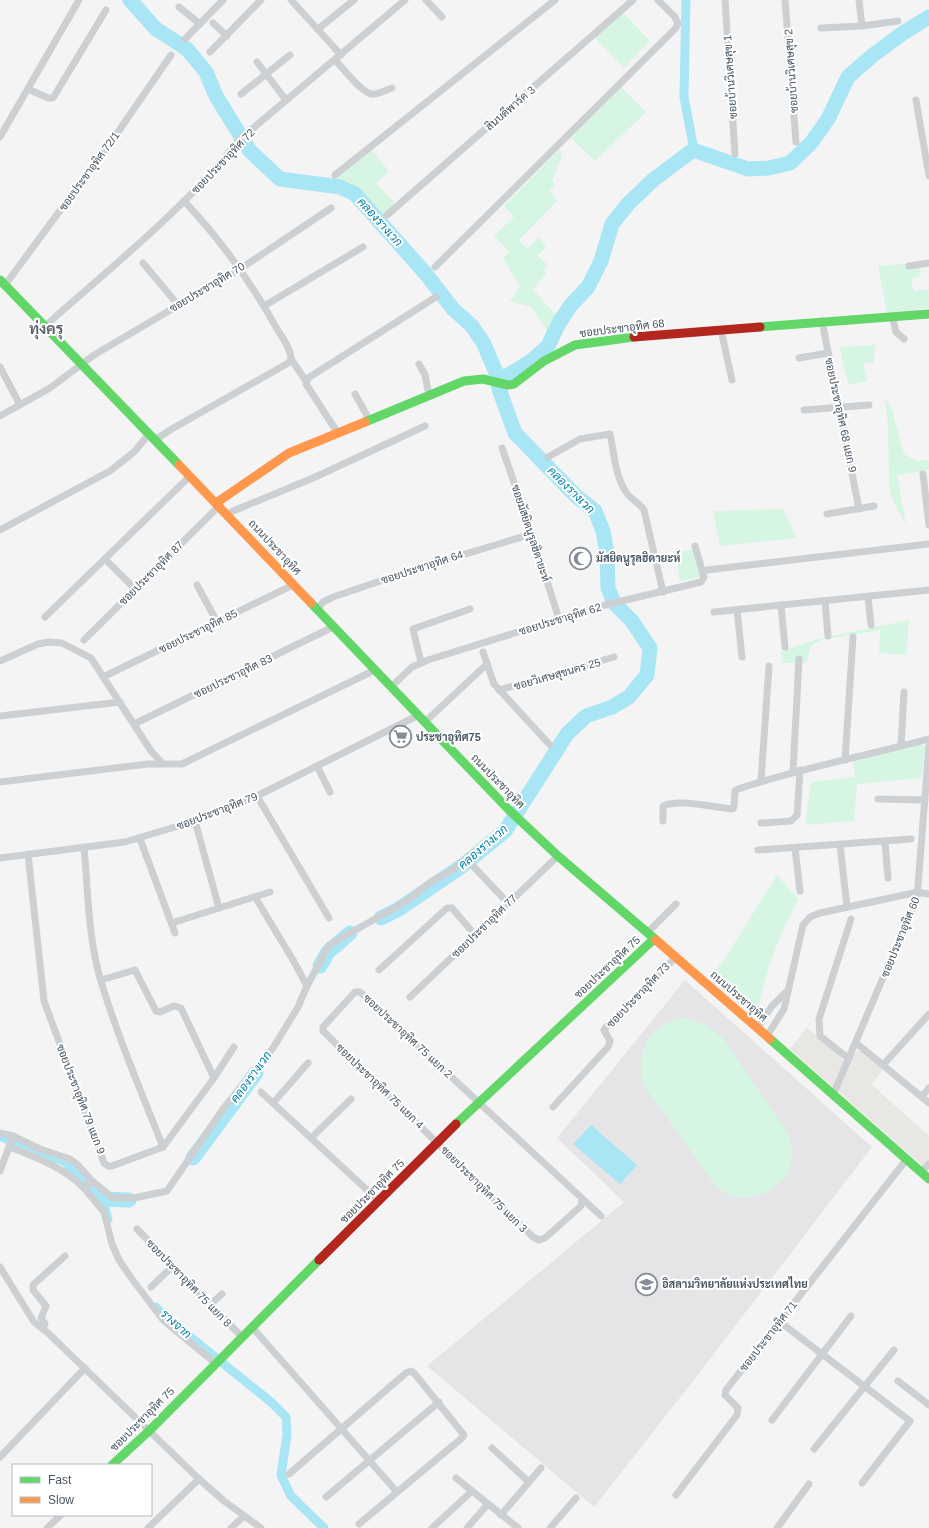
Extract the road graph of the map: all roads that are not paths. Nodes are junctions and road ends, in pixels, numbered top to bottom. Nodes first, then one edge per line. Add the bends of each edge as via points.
1 (79, 0) edge
2 (223, 0) edge
3 (262, 0) edge
4 (291, 0) edge
5 (354, 0) edge
6 (405, 0) edge
7 (426, 0) edge
8 (555, 0) edge
9 (633, 0) edge
10 (658, 0) edge
11 (725, 0) edge
12 (785, 0) edge
13 (859, 0) edge
14 (179, 6) dead end
15 (106, 10) dead end
16 (442, 17) dead end
17 (898, 21) dead end
18 (213, 23) dead end
19 (200, 24) junction
20 (862, 26) junction
21 (821, 28) dead end
22 (318, 29) junction
23 (227, 36) junction
24 (185, 39) dead end
25 (210, 52) dead end
26 (171, 55) dead end
27 (290, 55) dead end
28 (338, 57) junction
29 (257, 62) dead end
30 (266, 74) junction
31 (392, 88) dead end
32 (28, 89) junction
33 (240, 94) dead end
34 (286, 100) junction
35 (916, 100) dead end
36 (0, 137) edge
37 (796, 142) dead end
38 (735, 154) dead end
39 (335, 174) dead end
40 (929, 176) edge
41 (184, 201) junction
42 (331, 208) dead end
43 (387, 215) dead end
44 (363, 247) dead end
45 (143, 263) dead end
46 (929, 263) edge
47 (909, 266) dead end
48 (240, 268) junction
49 (435, 268) dead end
50 (2, 282) edge
51 (436, 297) dead end
52 (178, 305) junction
53 (264, 306) junction
54 (929, 314) edge
55 (892, 316) junction
56 (822, 321) junction
57 (45, 326) junction
58 (721, 330) junction
59 (904, 339) dead end
60 (828, 353) junction
61 (798, 358) dead end
62 (291, 359) junction
63 (419, 364) dead end
64 (82, 365) junction
65 (0, 367) edge
66 (732, 380) dead end
67 (306, 381) junction
68 (356, 394) dead end
69 (429, 396) junction
70 (20, 405) junction
71 (869, 405) dead end
72 (838, 407) junction
73 (804, 410) dead end
74 (0, 416) edge
75 (369, 419) junction
76 (425, 426) dead end
77 (337, 432) junction
78 (152, 437) junction
79 (502, 448) dead end
80 (548, 457) dead end
81 (923, 474) dead end
82 (190, 476) junction
83 (927, 494) edge
84 (217, 505) junction
85 (874, 506) dead end
86 (859, 509) junction
87 (226, 514) junction
88 (827, 514) dead end
89 (929, 525) edge
90 (0, 530) edge
91 (532, 534) junction
92 (929, 544) edge
93 (695, 546) dead end
94 (105, 559) junction
95 (707, 570) dead end
96 (197, 585) dead end
97 (293, 585) junction
98 (135, 589) junction
99 (929, 590) edge
100 (663, 592) junction
101 (868, 597) junction
102 (825, 601) junction
103 (781, 606) junction
104 (470, 609) dead end
105 (317, 610) junction
106 (737, 610) junction
107 (714, 612) dead end
108 (45, 617) dead end
109 (559, 619) junction
110 (217, 622) junction
111 (871, 625) dead end
112 (333, 627) junction
113 (828, 636) dead end
114 (853, 637) dead end
115 (84, 640) dead end
116 (785, 647) dead end
117 (483, 652) dead end
118 (614, 657) dead end
119 (742, 658) dead end
120 (799, 659) dead end
121 (0, 661) edge
122 (421, 662) junction
123 (487, 664) junction
124 (769, 666) dead end
125 (375, 670) junction
126 (103, 677) junction
127 (391, 687) junction
128 (500, 690) junction
129 (904, 692) dead end
130 (120, 702) junction
131 (0, 716) edge
132 (422, 718) junction
133 (134, 724) junction
134 (929, 738) edge
135 (550, 745) dead end
136 (901, 746) junction
137 (929, 746) edge
138 (845, 760) junction
139 (162, 764) junction
140 (317, 766) junction
141 (796, 771) junction
142 (761, 781) junction
143 (0, 782) edge
144 (330, 792) dead end
145 (256, 796) junction
146 (878, 799) dead end
147 (925, 800) junction
148 (195, 821) junction
149 (663, 821) dead end
150 (761, 823) dead end
151 (140, 839) junction
152 (910, 839) dead end
153 (885, 842) junction
154 (484, 844) dead end
155 (840, 845) junction
156 (84, 847) junction
157 (795, 848) junction
158 (758, 850) dead end
159 (28, 854) junction
160 (558, 856) junction
161 (0, 858) edge
162 (473, 866) dead end
163 (888, 878) dead end
164 (800, 891) dead end
165 (270, 892) dead end
166 (918, 892) junction
167 (929, 894) edge
168 (255, 897) junction
169 (508, 903) junction
170 (676, 904) dead end
171 (847, 907) junction
172 (219, 908) junction
173 (328, 918) dead end
174 (851, 919) dead end
175 (172, 923) junction
176 (175, 933) dead end
177 (475, 935) junction
178 (651, 936) junction
179 (676, 957) junction
180 (379, 970) dead end
181 (101, 980) junction
182 (307, 986) junction
183 (788, 989) junction
184 (410, 997) dead end
185 (929, 1014) edge
186 (757, 1028) junction
187 (322, 1029) joint
188 (767, 1036) junction
189 (856, 1042) junction
190 (234, 1047) dead end
191 (849, 1059) junction
192 (308, 1063) dead end
193 (883, 1065) junction
194 (214, 1078) junction
195 (929, 1088) edge
196 (261, 1092) dead end
197 (833, 1095) junction
198 (922, 1096) junction
199 (351, 1099) dead end
200 (478, 1102) junction
201 (274, 1103) junction
202 (929, 1103) edge
203 (553, 1107) dead end
204 (0, 1133) edge
205 (13, 1137) junction
206 (311, 1138) junction
207 (438, 1142) junction
208 (10, 1147) junction
209 (162, 1147) junction
210 (3, 1154) edge
211 (54, 1159) junction
212 (906, 1160) junction
213 (929, 1164) edge
214 (0, 1171) edge
215 (921, 1172) junction
216 (929, 1179) edge
217 (88, 1185) junction
218 (582, 1199) junction
219 (379, 1201) junction
220 (601, 1216) dead end
221 (136, 1229) dead end
222 (65, 1256) dead end
223 (173, 1266) junction
224 (0, 1267) edge
225 (151, 1287) dead end
226 (222, 1294) dead end
227 (210, 1304) junction
228 (851, 1316) dead end
229 (780, 1322) junction
230 (252, 1327) junction
231 (43, 1329) junction
232 (242, 1337) junction
233 (894, 1350) dead end
234 (822, 1354) junction
235 (216, 1362) junction
236 (85, 1368) junction
237 (898, 1381) dead end
238 (864, 1386) junction
239 (438, 1402) junction
240 (929, 1405) edge
241 (772, 1420) dead end
242 (341, 1429) junction
243 (150, 1430) junction
244 (492, 1448) dead end
245 (814, 1449) dead end
246 (0, 1457) edge
247 (369, 1460) junction
248 (113, 1464) edge
249 (541, 1468) dead end
250 (289, 1474) dead end
251 (456, 1478) dead end
252 (199, 1479) junction
253 (529, 1482) junction
254 (862, 1483) dead end
255 (809, 1484) dead end
256 (472, 1491) junction
257 (397, 1492) junction
258 (676, 1495) dead end
259 (326, 1497) dead end
260 (576, 1498) dead end
261 (488, 1504) junction
262 (501, 1514) junction
263 (60, 1516) edge
264 (244, 1516) junction
265 (359, 1524) dead end
266 (48, 1528) edge
267 (148, 1528) edge
268 (231, 1528) edge
269 (262, 1528) edge
270 (432, 1528) edge
271 (467, 1528) edge
272 (518, 1528) edge
273 (550, 1528) edge
274 (777, 1528) edge

1 - 32 street
2 - 19 street
3 - 23 street
4 - 22 street
5 - 22 street
6 - 28 street, ซอยประชาอุทิศ 72
7 - 16 street
8 - 39 street
9 - 43 street, สินบดีพาร์ค 3
10 - 49 street via 676,17 678,24 675,29
11 - 38 street, ซอยบ้านวิเศษสุข 1
12 - 37 street, ซอยบ้านวิเศษสุข 2
13 - 20 street
14 - 19 street
15 - 32 street via 53,98
17 - 20 street
18 - 23 street
19 - 24 street
20 - 21 street
22 - 28 street
23 - 25 street
26 - 50 street, ซอยประชาอุทิศ 72/1 via 110,143
27 - 30 street
28 - 31 street via 364,91 372,94
28 - 34 street, ซอยประชาอุทิศ 72
29 - 30 street
30 - 33 street
30 - 34 street
32 - 36 street
34 - 41 street, ซอยประชาอุทิศ 72 via 240,140
35 - 40 street
41 - 48 street via 206,224
41 - 57 street, ซอยประชาอุทิศ 72
42 - 48 street, ซอยประชาอุทิศ 70
44 - 53 street
45 - 52 street
46 - 47 street
48 - 52 street, ซอยประชาอุทิศ 70
48 - 53 street
50 - 57 street, ถนนประชาอุทิศ
51 - 67 street
52 - 64 street, ซอยประชาอุทิศ 70
53 - 62 street via 287,346
54 - 55 street, ซอยประชาอุทิศ 68
55 - 56 street, ซอยประชาอุทิศ 68
55 - 59 street via 896,332
56 - 58 street, ซอยประชาอุทิศ 68
56 - 60 street, ซอยประชาอุทิศ 68 แยก 9
57 - 64 street, ถนนประชาอุทิศ
58 - 66 street
58 - 69 street, ซอยประชาอุทิศ 68 via 621,338 575,345 544,361 514,384 488,380 464,381
60 - 61 street
60 - 72 street, ซอยประชาอุทิศ 68 แยก 9
62 - 67 street
62 - 78 street via 290,362 170,430
63 - 69 street via 425,375
64 - 70 street, ซอยประชาอุทิศ 70
64 - 78 street, ถนนประชาอุทิศ
65 - 70 street
67 - 77 street
68 - 75 street
69 - 75 street, ซอยประชาอุทิศ 68
70 - 74 street, ซอยประชาอุทิศ 70
71 - 72 street
72 - 73 street
72 - 86 street, ซอยประชาอุทิศ 68 แยก 9
75 - 77 street, ซอยประชาอุทิศ 68
76 - 87 street via 313,478
77 - 84 street, ซอยประชาอุทิศ 68 via 289,453
78 - 82 street, ถนนประชาอุทิศ
78 - 90 street via 110,471
79 - 91 street, ซอยมัสยิดนูรุลฮิดายะห์
80 - 100 street via 580,439 610,434 621,483 630,498 644,510
81 - 83 street
82 - 84 street, ถนนประชาอุทิศ
82 - 94 street
83 - 89 street
84 - 87 street, ถนนประชาอุทิศ
84 - 98 street, ซอยประชาอุทิศ 87
85 - 86 street
86 - 88 street
87 - 97 street, ถนนประชาอุทิศ
91 - 105 street, ซอยประชาอุทิศ 64 via 333,597 323,602
91 - 109 street, ซอยมัสยิดนูรุลฮิดายะห์
92 - 95 street
93 - 100 street, ซอยประชาอุทิศ 62 via 703,579 701,582
94 - 98 street
94 - 108 street
96 - 110 street
97 - 105 street, ถนนประชาอุทิศ
97 - 110 street, ซอยประชาอุทิศ 85
98 - 115 street, ซอยประชาอุทิศ 87
99 - 101 street
100 - 109 street, ซอยประชาอุทิศ 62
101 - 102 street
101 - 111 street
102 - 103 street
102 - 113 street
103 - 106 street
103 - 116 street
104 - 122 street via 413,629
105 - 112 street, ถนนประชาอุทิศ
106 - 107 street
106 - 119 street
109 - 122 street, ซอยประชาอุทิศ 62
110 - 126 street, ซอยประชาอุทิศ 85
112 - 125 street, ถนนประชาอุทิศ
112 - 133 street, ซอยประชาอุทิศ 83
114 - 138 street
117 - 123 street, ซอยวิเศษสุขนคร 25
118 - 128 street, ซอยวิเศษสุขนคร 25
120 - 141 street
121 - 126 street via 38,644 62,643 91,658
122 - 127 street, ซอยประชาอุทิศ 62
123 - 128 street, ซอยวิเศษสุขนคร 25 via 494,684
123 - 132 street
124 - 142 street
125 - 127 street, ถนนประชาอุทิศ
125 - 139 street via 182,764
126 - 130 street
127 - 132 street, ถนนประชาอุทิศ
128 - 135 street, ซอยวิเศษสุขนคร 25
129 - 136 street
130 - 131 street
130 - 133 street
132 - 140 street, ซอยประชาอุทิศ 79
132 - 160 street, ถนนประชาอุทิศ via 508,810
133 - 139 street
134 - 136 street
136 - 138 street
137 - 147 street, ซอยประชาอุทิศ 60
138 - 141 street
139 - 143 street
140 - 144 street
140 - 145 street, ซอยประชาอุทิศ 79
141 - 142 street
141 - 150 street via 797,815 791,820
142 - 149 street via 735,791 732,808 667,804 662,810
145 - 148 street, ซอยประชาอุทิศ 79
145 - 173 street
146 - 147 street
147 - 166 street, ซอยประชาอุทิศ 60
148 - 151 street, ซอยประชาอุทิศ 79
148 - 172 street
151 - 156 street, ซอยประชาอุทิศ 79
151 - 175 street
152 - 153 street
153 - 155 street
153 - 163 street
154 - 182 street via 454,869 432,881 405,902 329,945
155 - 157 street
155 - 171 street
156 - 159 street, ซอยประชาอุทิศ 79
156 - 181 street via 93,935
157 - 158 street
157 - 164 street
159 - 161 street, ซอยประชาอุทิศ 79
159 - 209 street, ซอยประชาอุทิศ 79 แยก 9 via 44,1001 104,1162 112,1166
160 - 169 street, ซอยประชาอุทิศ 77
160 - 178 street, ถนนประชาอุทิศ
162 - 169 street
165 - 168 street
166 - 167 street
166 - 171 street
166 - 189 street, ซอยประชาอุทิศ 60
168 - 172 street
168 - 182 street
169 - 177 street, ซอยประชาอุทิศ 77
170 - 178 street
171 - 183 street via 810,917 803,925
172 - 175 street
174 - 191 street via 819,1020 818,1032
175 - 176 street
177 - 180 street via 452,908 447,908
177 - 184 street, ซอยประชาอุทิศ 77
178 - 179 street, ถนนประชาอุทิศ
178 - 200 street, ซอยประชาอุทิศ 75
179 - 186 street, ถนนประชาอุทิศ
179 - 203 street, ซอยประชาอุทิศ 73 via 607,1026 604,1030 610,1042 608,1047
181 - 194 street via 135,970 156,1011 160,1012 174,1006 181,1008
181 - 209 street
182 - 217 street via 298,1007 273,1048 223,1108 170,1188 164,1192 134,1198 119,1198 109,1196
183 - 186 street
183 - 188 street via 784,1009
185 - 193 street
186 - 188 street, ถนนประชาอุทิศ
187 - 200 street, ซอยประชาอุทิศ 75 แยก 2 via 355,992 360,992
187 - 207 street, ซอยประชาอุทิศ 75 แยก 4
188 - 197 street, ถนนประชาอุทิศ
189 - 191 street, ซอยประชาอุทิศ 60
189 - 193 street
190 - 194 street
191 - 197 street, ซอยประชาอุทิศ 60
192 - 201 street
193 - 198 street
194 - 209 street
195 - 198 street
196 - 201 street
197 - 212 street, ถนนประชาอุทิศ
198 - 202 street
199 - 206 street
200 - 207 street, ซอยประชาอุทิศ 75
200 - 218 street, ซอยประชาอุทิศ 75 แยก 2
201 - 206 street
204 - 205 street
205 - 208 street
205 - 211 street
206 - 219 street
207 - 218 street, ซอยประชาอุทิศ 75 แยก 3 via 533,1237 539,1240 545,1238 581,1206
207 - 219 street, ซอยประชาอุทิศ 75
208 - 210 street
208 - 211 street
210 - 214 street
211 - 217 street via 71,1175
211 - 217 street via 74,1162
212 - 215 street, ถนนประชาอุทิศ
212 - 229 street, ซอยประชาอุทิศ 71
213 - 215 street
215 - 216 street, ถนนประชาอุทิศ
217 - 235 street via 104,1212 112,1244 132,1279 164,1320
218 - 220 street, ซอยประชาอุทิศ 75 แยก 2
219 - 230 street, ซอยประชาอุทิศ 75
221 - 223 street, ซอยประชาอุทิศ 75 แยก 8
222 - 231 street via 33,1285 33,1290 46,1306 41,1317
223 - 225 street
223 - 227 street, ซอยประชาอุทิศ 75 แยก 8
224 - 231 street via 34,1322
226 - 227 street
227 - 232 street, ซอยประชาอุทิศ 75 แยก 8
228 - 234 street
229 - 234 street
229 - 258 street, ซอยประชาอุทิศ 71 via 726,1390 727,1399 738,1408 737,1414
230 - 232 street, ซอยประชาอุทิศ 75
230 - 242 street
231 - 236 street
232 - 235 street, ซอยประชาอุทิศ 75
233 - 238 street
234 - 238 street
234 - 241 street
235 - 243 street, ซอยประชาอุทิศ 75
236 - 243 street
236 - 246 street
237 - 240 street
238 - 245 street
238 - 254 street via 910,1421
239 - 242 street via 411,1371
239 - 247 street
239 - 257 street via 462,1432 462,1438
242 - 247 street
242 - 250 street
243 - 248 street, ซอยประชาอุทิศ 75
243 - 252 street
244 - 253 street
247 - 257 street
247 - 259 street
249 - 253 street
251 - 256 street
252 - 264 street
252 - 267 street
253 - 262 street
255 - 274 street
256 - 261 street
256 - 270 street
257 - 265 street
260 - 273 street
261 - 262 street
261 - 271 street
262 - 272 street
263 - 266 street
264 - 268 street
264 - 269 street

